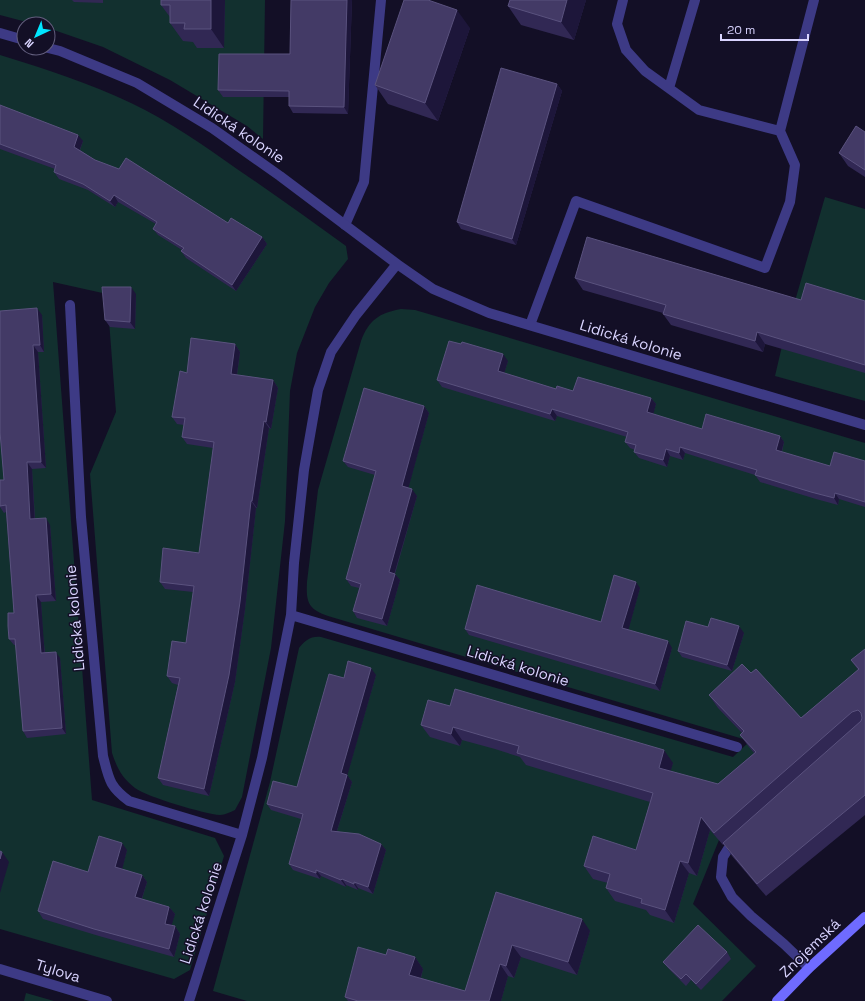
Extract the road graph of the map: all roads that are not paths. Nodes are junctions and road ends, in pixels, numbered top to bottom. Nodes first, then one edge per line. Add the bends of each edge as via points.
1 (381, 0) edge
2 (624, 0) edge
3 (695, 0) edge
4 (814, 0) edge
5 (0, 33) edge
6 (16, 38) edge
7 (56, 50) edge
8 (669, 88) junction
9 (780, 131) junction
10 (345, 225) junction
11 (397, 264) junction
12 (70, 305) dead end
13 (530, 325) junction
14 (865, 425) edge
15 (291, 615) junction
16 (737, 747) dead end
17 (746, 833) edge
18 (242, 835) junction
19 (865, 917) edge
20 (809, 968) junction
21 (0, 969) edge
22 (107, 1001) edge
23 (189, 1001) edge
24 (777, 1001) edge

1 - 10 street via 364,182
2 - 8 street via 617,24 626,50 645,71
3 - 8 street
4 - 9 street
5 - 6 street
7 - 10 street, Lidická kolonie via 137,83 212,128
8 - 9 street via 699,110
9 - 13 street via 795,166 790,202 765,268 576,201
10 - 11 street, Lidická kolonie
11 - 13 street, Lidická kolonie via 433,289 489,313
11 - 15 street, Lidická kolonie via 356,315 331,352 318,390 304,470
12 - 18 street, Lidická kolonie via 81,517 103,756 109,779 117,792 129,801
13 - 14 street, Lidická kolonie
15 - 16 street, Lidická kolonie
15 - 18 street, Lidická kolonie via 262,758
17 - 20 street via 724,856 721,877 732,897
18 - 23 street, Lidická kolonie
19 - 20 main road, Znojemská
20 - 24 main road, Znojemská
21 - 22 street, Tylova

